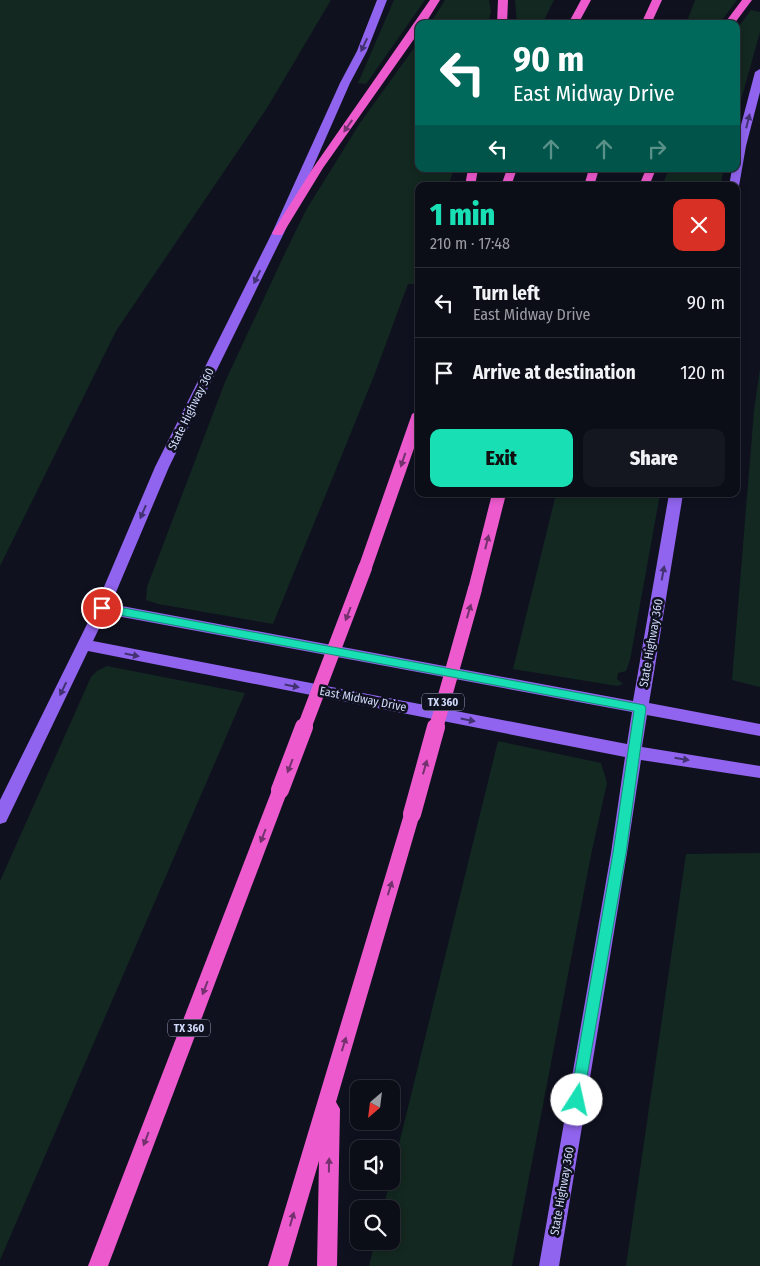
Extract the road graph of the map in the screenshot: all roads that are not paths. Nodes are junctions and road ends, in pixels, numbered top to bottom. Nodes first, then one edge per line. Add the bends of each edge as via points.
1 (382, 0) edge
2 (435, 0) edge
3 (503, 0) edge
4 (586, 0) edge
5 (657, 0) edge
6 (747, 0) edge
7 (422, 20) edge
8 (502, 20) edge
9 (576, 20) edge
10 (648, 20) edge
11 (732, 20) edge
12 (415, 30) edge
13 (760, 72) edge
14 (740, 156) edge
15 (278, 233) junction
16 (415, 425) edge
17 (498, 497) edge
18 (675, 497) edge
19 (102, 608) junction
20 (84, 646) junction
21 (640, 708) junction
22 (760, 730) edge
23 (633, 752) junction
24 (760, 772) edge
25 (0, 817) edge
26 (330, 1090) junction
27 (98, 1266) edge
28 (278, 1266) edge
29 (327, 1266) edge
30 (549, 1266) edge

1 -> 15 main road, State Highway 360 via 362,51
2 - 7 highway
3 - 8 highway
4 - 9 highway
5 - 10 highway
6 - 11 highway
12 -> 15 highway via 318,168
14 -> 13 main road
15 -> 19 main road, State Highway 360 via 162,467
16 -> 27 highway, TX 360, bridge via 365,568
26 -> 17 highway, TX 360, bridge via 412,814
21 -> 18 main road, State Highway 360
19 - 20 main road, State Highway 360
19 - 21 main road
20 -> 23 main road, East Midway Drive
20 -> 25 main road, State Highway 360
21 - 22 main road
21 - 23 main road, State Highway 360
23 -> 24 main road, East Midway Drive
23 - 30 main road, State Highway 360
28 -> 26 highway, TX 360
29 -> 26 highway

